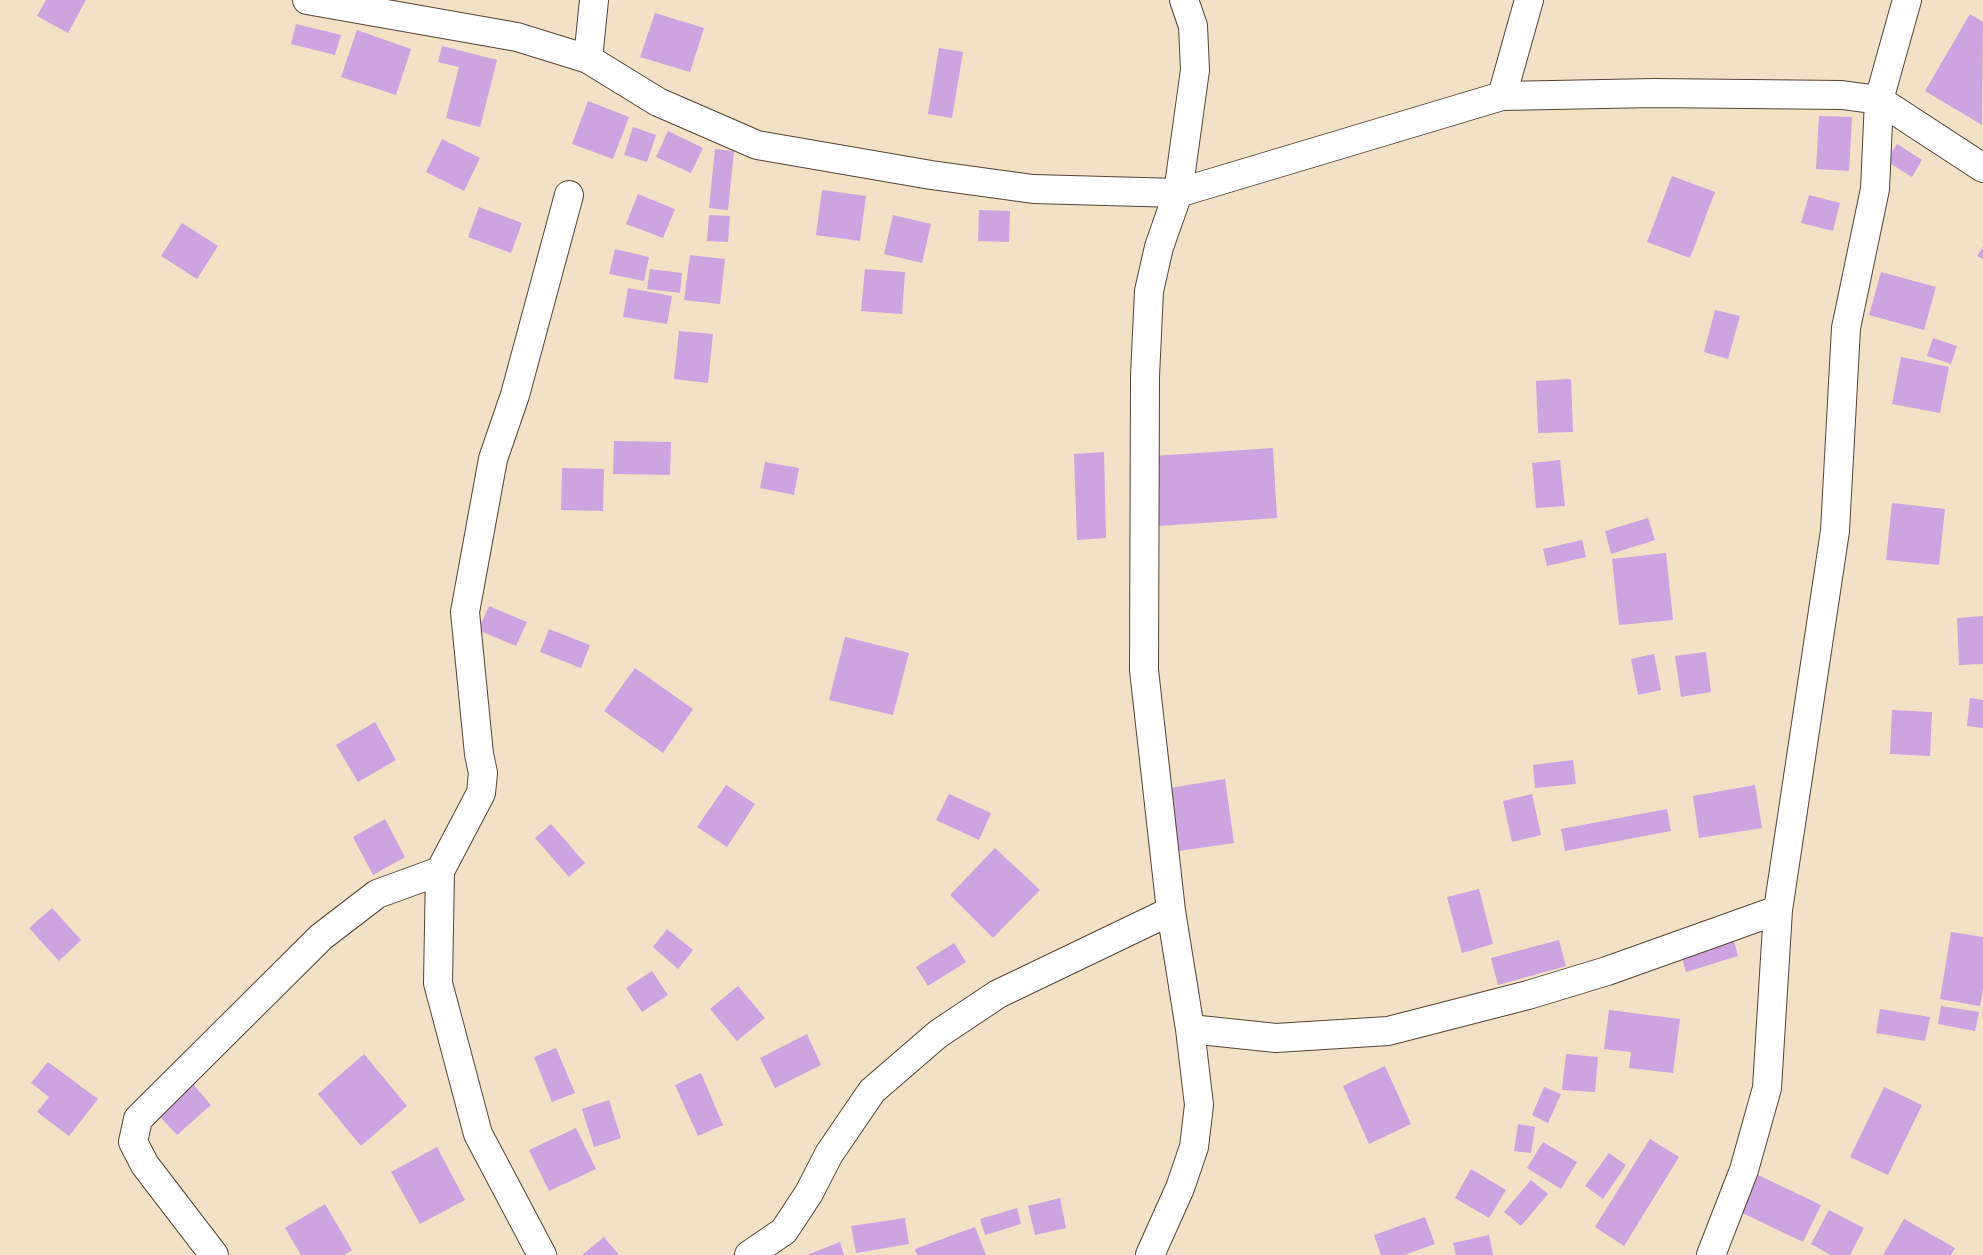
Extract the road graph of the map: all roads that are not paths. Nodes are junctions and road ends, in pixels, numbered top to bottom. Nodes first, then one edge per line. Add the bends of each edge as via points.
1 (307, 0) edge
2 (594, 0) edge
3 (1184, 0) edge
4 (1529, 0) edge
5 (1907, 0) edge
6 (588, 59) junction
7 (1502, 96) junction
8 (1879, 100) junction
9 (1983, 168) edge
10 (1178, 193) junction
11 (568, 196) dead end
12 (440, 871) junction
13 (1778, 910) junction
14 (1171, 912) junction
15 (1190, 1029) junction
16 (214, 1255) edge
17 (542, 1255) edge
18 (749, 1255) edge
19 (1150, 1255) edge
20 (1710, 1255) edge

1 - 6 street via 517,37
2 - 6 street
3 - 10 street via 1193,26 1195,70
4 - 7 street
5 - 8 street
6 - 10 street via 658,102 757,146 1034,189
7 - 8 street via 1654,93 1842,95
7 - 10 street
8 - 9 street
8 - 13 street via 1875,189 1846,328 1835,531
10 - 14 street via 1149,290 1145,386 1144,670
11 - 12 street via 515,394 494,459 465,612 483,773 481,793
12 - 16 street via 377,894 321,937 138,1119 133,1142 145,1165
12 - 17 street via 438,983 478,1134
13 - 15 street via 1607,971 1388,1031 1276,1038
13 - 20 street via 1767,1088 1744,1170
14 - 15 street
14 - 18 street via 998,994 938,1034 872,1091 829,1154 784,1231
15 - 19 street via 1199,1105 1194,1147 1180,1188

